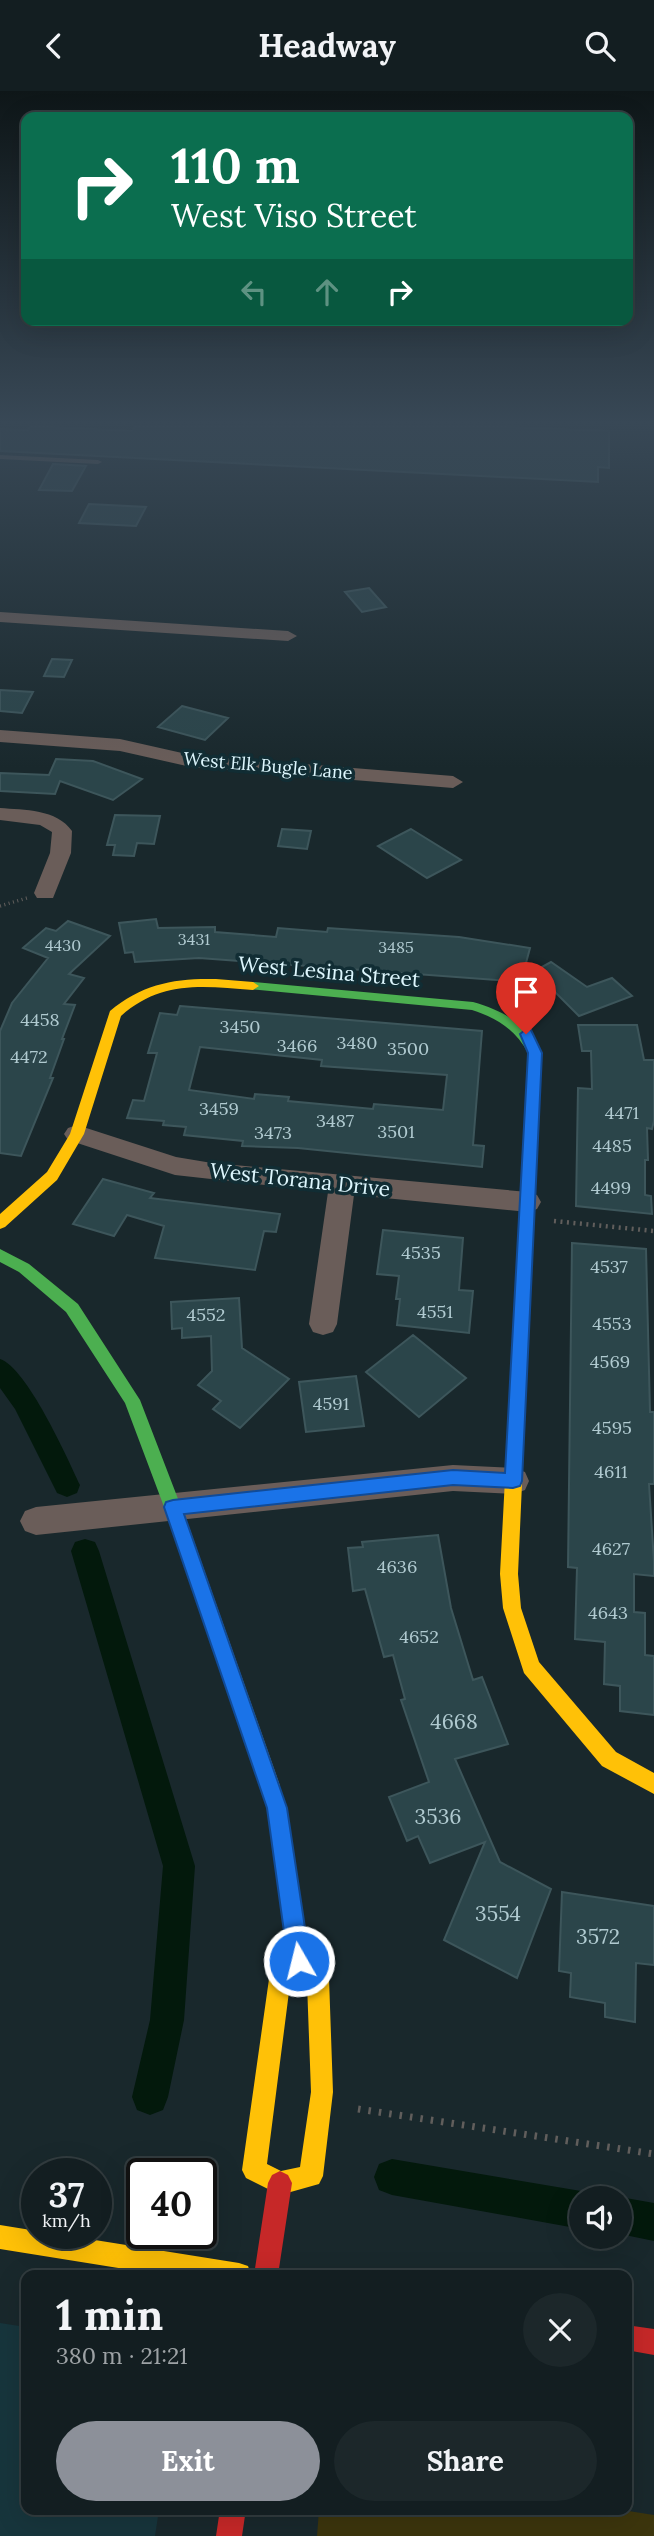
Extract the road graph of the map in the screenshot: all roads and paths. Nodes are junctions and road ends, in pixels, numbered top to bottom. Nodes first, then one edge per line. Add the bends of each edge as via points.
1 (0, 617) edge
2 (288, 636) dead end
3 (0, 736) edge
4 (453, 782) dead end
5 (0, 814) edge
6 (38, 894) joint
7 (0, 906) edge
8 (77, 1134) junction
9 (342, 1185) junction
10 (528, 1202) junction
11 (549, 1220) dead end
12 (0, 1223) edge
13 (654, 1231) edge
14 (0, 1255) edge
15 (323, 1324) dead end
16 (513, 1481) junction
17 (173, 1507) junction
18 (36, 1521) dead end
19 (654, 1784) edge
20 (299, 1961) junction
21 (358, 2109) dead end
22 (654, 2154) edge
23 (280, 2183) junction
24 (0, 2237) edge
25 (208, 2270) edge
26 (267, 2270) edge
27 (632, 2338) edge
28 (654, 2342) edge
29 (232, 2515) edge
30 (229, 2536) edge

1 - 2 street
3 - 4 street, West Elk Bugle Lane via 120,745 191,761
5 - 6 street via 40,818 60,826 65,834 65,843
6 - 7 path
8 - 9 street, West Torana Drive via 175,1165
8 - 10 street, West Lesina Street via 115,1014 145,991 192,981 473,1006 509,1018 526,1034 535,1053
8 - 12 street via 51,1176
9 - 10 street, West Torana Drive
9 - 15 street
10 - 16 street
11 - 13 path
14 - 17 street via 24,1268 72,1308 132,1400
16 - 17 street via 453,1478
16 - 19 street via 512,1608 531,1667 609,1759
17 - 18 street
17 - 20 street via 277,1808
20 - 23 street via 280,1979 254,2171
20 - 23 street via 318,1978 322,2092 311,2176
21 - 22 path
23 - 26 street
24 - 25 street
27 - 28 street
29 - 30 street

